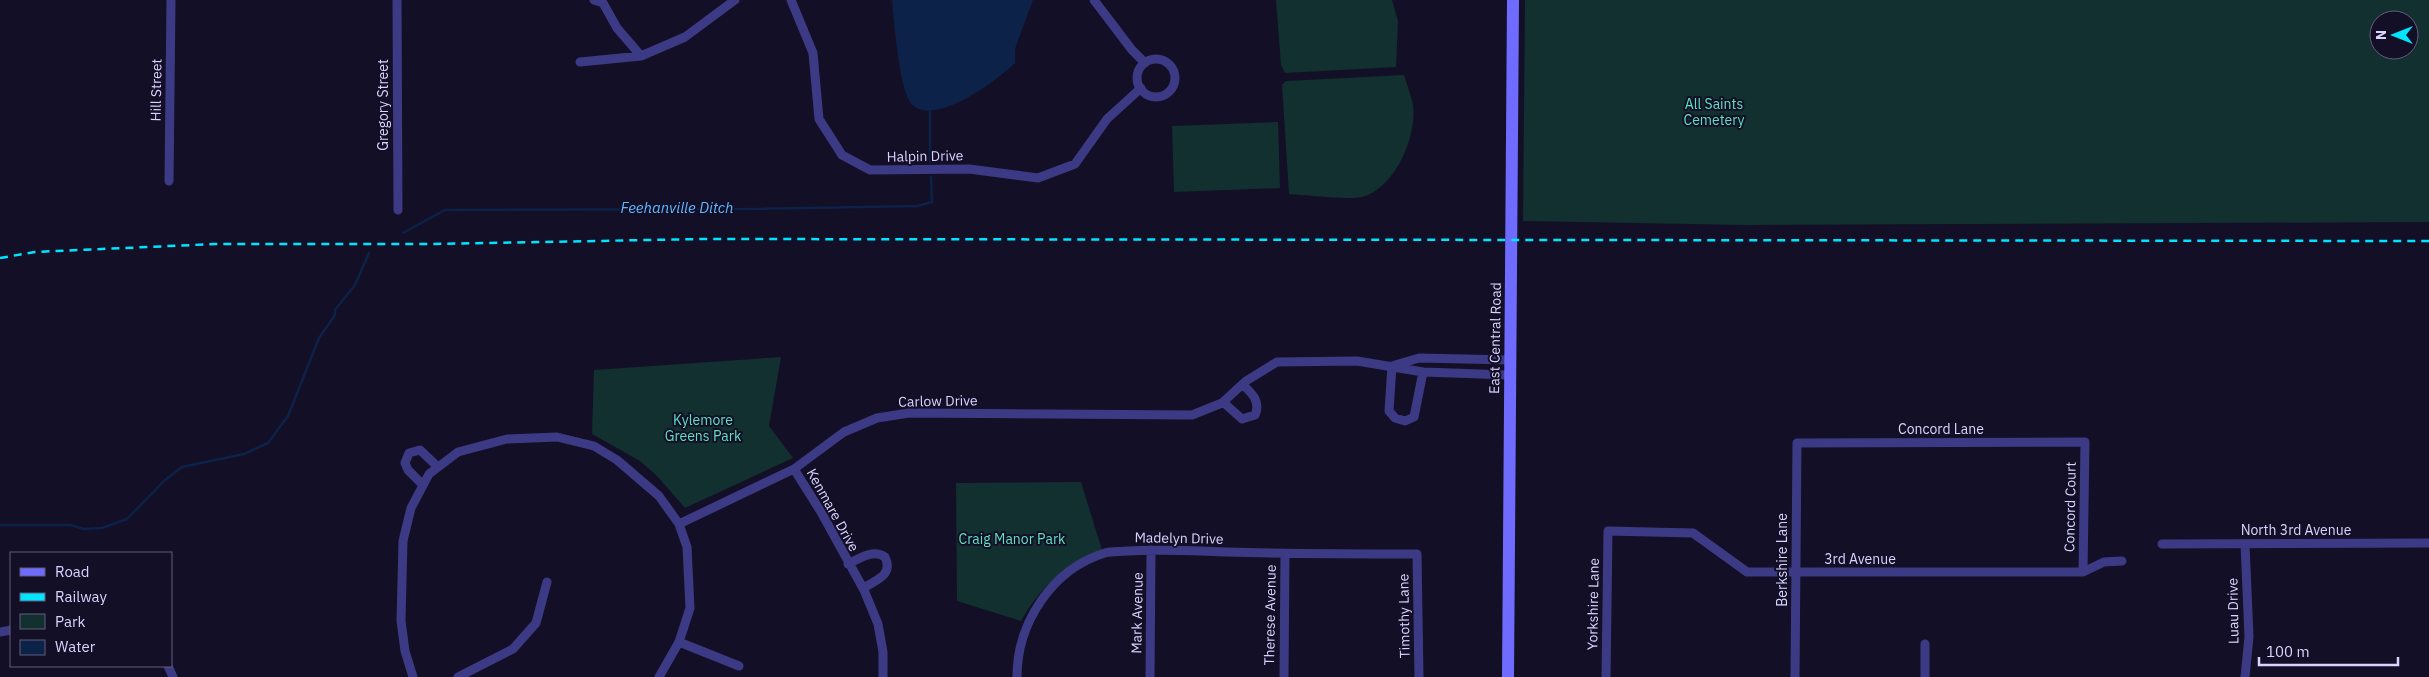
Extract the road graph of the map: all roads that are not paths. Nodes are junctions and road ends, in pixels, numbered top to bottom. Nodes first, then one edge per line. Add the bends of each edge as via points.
1 (171, 0) edge
2 (396, 0) edge
3 (594, 0) edge
4 (735, 0) edge
5 (791, 0) edge
6 (1094, 0) edge
7 (1513, 0) edge
8 (641, 56) junction
9 (580, 62) dead end
10 (1145, 63) junction
11 (1140, 88) junction
12 (169, 181) dead end
13 (398, 210) dead end
14 (1510, 360) junction
15 (1392, 366) junction
16 (1422, 372) junction
17 (1509, 375) junction
18 (1243, 385) junction
19 (1223, 402) junction
20 (2084, 442) joint
21 (1797, 443) joint
22 (438, 467) junction
23 (794, 469) junction
24 (423, 485) junction
25 (679, 524) junction
26 (1608, 531) joint
27 (2162, 544) dead end
28 (2245, 544) junction
29 (2429, 544) edge
30 (1151, 550) junction
31 (1285, 554) junction
32 (1416, 554) joint
33 (2122, 560) dead end
34 (848, 564) junction
35 (2083, 572) junction
36 (1795, 573) junction
37 (547, 582) dead end
38 (863, 588) junction
39 (680, 642) junction
40 (1925, 644) dead end
41 (740, 666) dead end
42 (414, 677) edge
43 (458, 677) edge
44 (659, 677) edge
45 (883, 677) edge
46 (1017, 677) edge
47 (1150, 677) edge
48 (1284, 677) edge
49 (1419, 677) edge
50 (1508, 677) edge
51 (1606, 677) edge
52 (1795, 677) edge
53 (1925, 677) edge
54 (2245, 677) edge

1 - 12 street, Hill Street
2 - 13 street, Gregory Street
3 - 8 street via 603,3 617,28
4 - 8 street via 684,37
5 - 11 street, Halpin Drive via 812,53 819,119 842,155 870,170 969,169 1038,178 1075,164 1107,118
6 - 10 street
7 - 14 main road, East Central Road
8 - 9 street
10 - 11 street via 1138,72
10 - 11 street via 1157,58 1169,63 1175,81 1164,95 1151,96
14 - 15 street, Carlow Drive via 1419,358
14 - 17 main road, East Central Road
15 - 16 street, Carlow Drive
15 - 16 street via 1390,411 1395,418 1405,422 1414,417
15 - 18 street, Carlow Drive via 1357,361 1276,362
16 - 17 street, Carlow Drive
17 - 50 main road, East Central Road
18 - 19 street, Carlow Drive
18 - 19 street via 1256,400 1258,409 1255,415 1242,419
19 - 23 street, Carlow Drive via 1192,415 901,415 877,418 844,432
20 - 21 street, Concord Lane
20 - 35 street, Concord Court
21 - 36 street, Berkshire Lane
22 - 24 street
22 - 24 street via 420,450 409,454 405,463 408,470
22 - 25 street via 458,452 507,438 556,437 594,446 617,460 660,496
23 - 25 street, Carlow Drive
23 - 34 street, Kenmare Drive via 822,512
24 - 42 street via 411,508 403,541 401,621 404,651
25 - 39 street via 687,547 690,608
26 - 36 street, 3rd Avenue via 1693,534 1747,572
26 - 51 street, Yorkshire Lane
27 - 28 street, North 3rd Avenue
28 - 29 street, North 3rd Avenue
28 - 54 street, Luau Drive via 2249,637
30 - 31 street, Madelyn Drive
30 - 46 street, Madelyn Drive via 1106,553 1072,569 1037,603 1024,632
30 - 47 street, Mark Avenue
31 - 32 street, Madelyn Drive
31 - 48 street, Therese Avenue
32 - 49 street, Timothy Lane
33 - 35 street, 3rd Avenue via 2104,562
34 - 38 street, Kenmare Drive
34 - 38 street, Kenmare Drive via 869,554 885,557 888,568 885,574
35 - 36 street, 3rd Avenue
36 - 52 street, Berkshire Lane
37 - 43 street via 536,622 513,649
38 - 45 street, Kenmare Drive via 878,624
39 - 41 street
39 - 44 street
40 - 53 street

